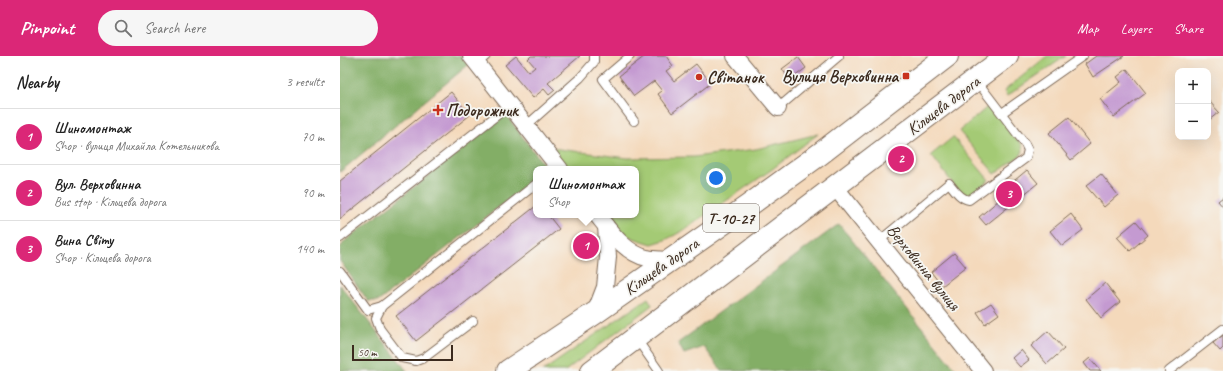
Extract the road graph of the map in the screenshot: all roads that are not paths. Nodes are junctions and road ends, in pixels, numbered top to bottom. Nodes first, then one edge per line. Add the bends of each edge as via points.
1 (594, 56) edge
2 (630, 56) edge
3 (735, 56) edge
4 (839, 56) edge
5 (946, 56) edge
6 (1007, 56) edge
7 (1083, 56) edge
8 (478, 58) edge
9 (976, 80) junction
10 (510, 105) junction
11 (778, 108) joint
12 (1002, 113) junction
13 (634, 121) dead end
14 (526, 126) junction
15 (556, 166) edge
16 (533, 186) edge
17 (835, 187) junction
18 (602, 221) edge
19 (340, 238) edge
20 (879, 241) junction
21 (669, 260) junction
22 (340, 271) edge
23 (382, 306) junction
24 (595, 313) junction
25 (473, 321) dead end
26 (1223, 329) edge
27 (636, 338) junction
28 (508, 371) edge
29 (592, 371) edge
30 (659, 371) edge
31 (983, 371) edge
32 (1169, 371) edge

1 - 14 lane via 594,62 580,78
2 - 13 lane via 603,79
3 - 11 street
4 - 11 lane
5 - 21 highway, Кільцева дорога / Т-10-27 via 820,154
6 - 9 highway, Кільцева дорога / Т-10-27
7 - 12 lane
8 - 10 street
9 - 12 lane
9 - 17 highway, Кільцева дорога / Т-10-27
10 - 14 street
10 - 19 lane
12 - 20 lane via 1025,144 1028,150 1026,158 969,200 964,200 949,182
14 - 15 street
16 - 23 lane
17 - 20 street, Верховинна вулиця
17 - 27 highway, Кільцева дорога / Т-10-27
18 - 21 street via 617,239 635,254 646,258
18 - 24 street via 608,257 605,287
20 - 31 street, Верховинна вулиця
21 - 24 highway, Кільцева дорога / Т-10-27
22 - 23 lane via 368,310
23 - 25 lane via 376,318 380,329 402,358 416,362
24 - 28 highway, Кільцева дорога / Т-10-27
26 - 32 lane
27 - 29 highway, Кільцева дорога / Т-10-27
27 - 30 lane

